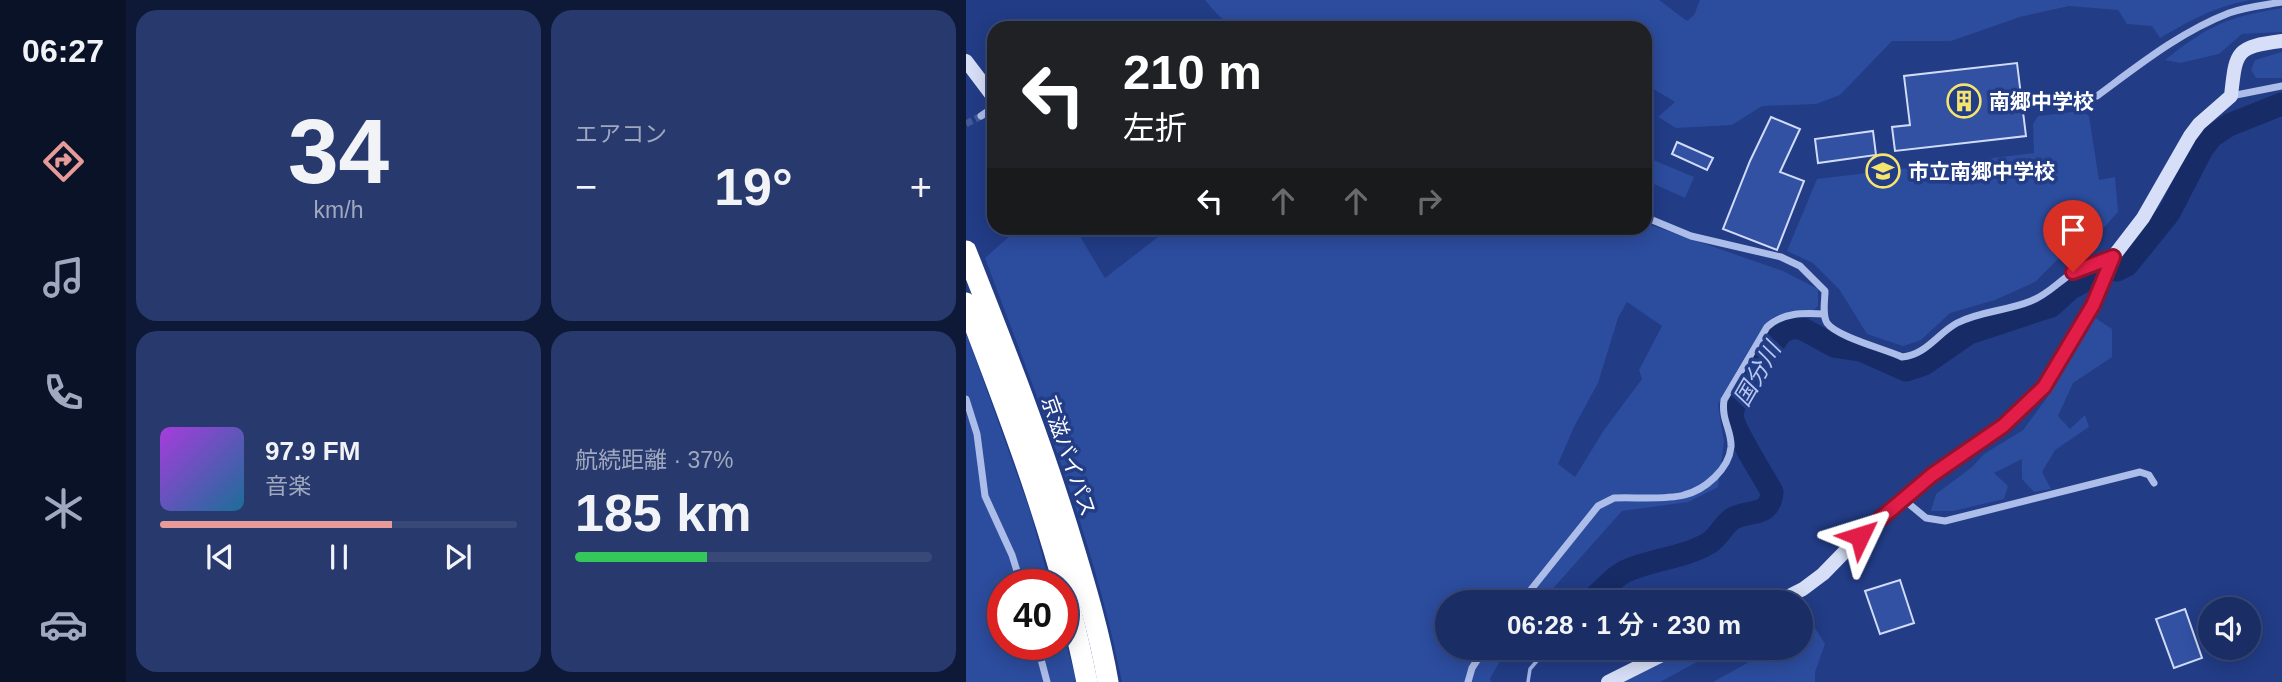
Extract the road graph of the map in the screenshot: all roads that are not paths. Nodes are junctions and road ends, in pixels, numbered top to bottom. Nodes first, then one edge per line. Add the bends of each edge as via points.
1 (2282, 2) edge
2 (2282, 41) edge
3 (966, 61) edge
4 (2282, 86) edge
5 (987, 89) edge
6 (2098, 96) dead end
7 (2231, 96) junction
8 (987, 112) edge
9 (981, 116) tunnel mouth
10 (1652, 220) edge
11 (966, 251) edge
12 (2113, 257) junction
13 (966, 303) edge
14 (1825, 314) junction
15 (966, 398) edge
16 (2154, 483) dead end
17 (1902, 499) junction
18 (1016, 569) edge
19 (1531, 590) edge
20 (1801, 590) edge
21 (1041, 660) edge
22 (1477, 660) edge
23 (1652, 660) edge
24 (1047, 682) edge
25 (1087, 682) edge
26 (1108, 682) edge
27 (1468, 682) edge
28 (1608, 682) edge

1 - 6 street via 2232,12 2201,25
2 - 7 street via 2243,50 2234,65
3 - 5 street
4 - 7 street
7 - 12 street via 2190,136 2143,218
8 - 9 street
10 - 14 street via 1691,236 1782,257 1800,266 1825,291
11 - 26 highway, 京滋バイパス via 1049,468
12 - 14 street via 2073,272 2029,302 1968,318 1910,356 1842,335 1828,324
12 - 17 street via 2093,305 2044,387 2003,426
13 - 25 highway, 京滋バイパス via 1030,475 1063,579
14 - 19 street via 1789,315 1776,318 1768,327 1724,400 1731,450 1714,478 1684,496 1606,500
15 - 18 street via 985,496
16 - 17 street via 2140,472 1945,521 1926,518
17 - 20 street
21 - 24 street
22 - 27 street
23 - 28 street

